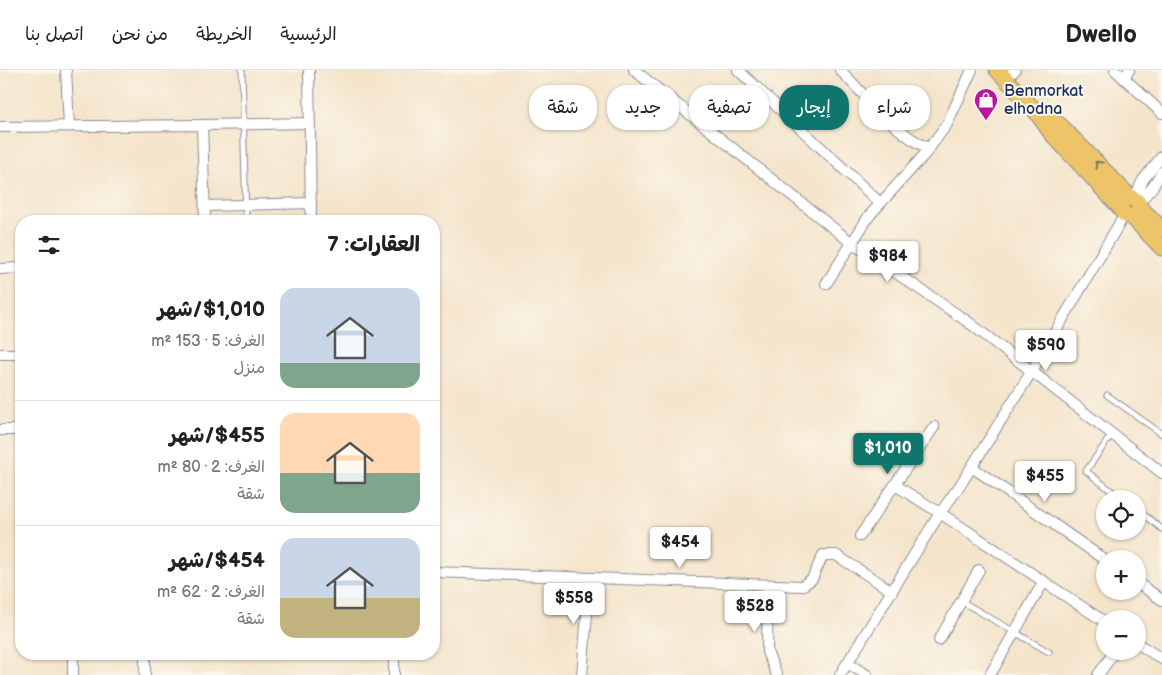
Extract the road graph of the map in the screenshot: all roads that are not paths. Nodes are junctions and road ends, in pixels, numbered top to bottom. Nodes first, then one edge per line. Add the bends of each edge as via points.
1 (66, 70) edge
2 (242, 70) edge
3 (309, 70) edge
4 (634, 70) edge
5 (738, 70) edge
6 (840, 70) edge
7 (972, 70) edge
8 (1115, 70) edge
9 (1006, 73) edge
10 (1127, 75) edge
11 (1162, 113) edge
12 (310, 123) junction
13 (244, 124) junction
14 (202, 125) junction
15 (69, 126) junction
16 (0, 127) edge
17 (929, 148) junction
18 (1162, 156) edge
19 (1162, 172) edge
20 (311, 203) junction
21 (880, 203) junction
22 (246, 205) junction
23 (204, 206) junction
24 (1131, 207) junction
25 (205, 215) edge
26 (246, 215) edge
27 (311, 215) edge
28 (1162, 229) edge
29 (852, 243) junction
30 (1162, 248) edge
31 (15, 268) edge
32 (0, 269) edge
33 (826, 284) dead end
34 (0, 354) edge
35 (15, 354) edge
36 (1032, 372) junction
37 (1107, 395) dead end
38 (934, 427) dead end
39 (0, 430) edge
40 (15, 430) edge
41 (1112, 434) junction
42 (1162, 434) edge
43 (972, 467) junction
44 (1162, 473) edge
45 (895, 485) junction
46 (1110, 490) edge
47 (940, 513) junction
48 (1146, 516) edge
49 (1162, 529) edge
50 (860, 536) dead end
51 (1096, 554) edge
52 (979, 570) dead end
53 (440, 572) edge
54 (590, 578) junction
55 (1044, 581) junction
56 (768, 585) junction
57 (1146, 589) edge
58 (892, 591) junction
59 (1162, 600) edge
60 (961, 601) junction
61 (1096, 616) edge
62 (1014, 632) junction
63 (939, 640) dead end
64 (1146, 649) edge
65 (1049, 652) dead end
66 (1162, 659) edge
67 (73, 660) edge
68 (145, 660) edge
69 (394, 660) edge
70 (1109, 660) edge
71 (847, 663) junction
72 (74, 675) edge
73 (145, 675) edge
74 (394, 675) edge
75 (582, 675) edge
76 (777, 675) edge
77 (840, 675) edge
78 (868, 675) edge
79 (990, 675) edge
80 (1098, 675) edge

1 - 15 street
2 - 13 lane
3 - 12 street
4 - 29 street
5 - 21 street
6 - 17 street via 903,133
7 - 17 street via 947,124
8 - 10 street
9 - 24 main road via 1034,109 1060,125
10 - 11 street
12 - 13 street
12 - 20 street
13 - 14 street
13 - 22 lane
14 - 15 street
14 - 23 street
15 - 16 street
17 - 21 street
18 - 24 street via 1143,180
19 - 24 street via 1151,189
20 - 22 street
20 - 27 street
21 - 29 street
22 - 23 street
22 - 26 lane
23 - 25 street
24 - 28 main road
24 - 30 main road
24 - 36 street
29 - 33 street
29 - 36 street via 972,324
31 - 32 street
34 - 35 street
36 - 41 street
36 - 43 street
37 - 42 lane
38 - 45 street
39 - 40 street
41 - 44 street
41 - 46 lane via 1086,471
43 - 47 street
43 - 51 street
45 - 47 street
45 - 50 street
47 - 55 street
47 - 58 street
48 - 49 lane
52 - 60 street
53 - 54 street
54 - 56 street
54 - 75 street
55 - 61 street
55 - 62 street
56 - 58 street via 802,586 812,579 823,556 836,555
56 - 76 street via 767,652
57 - 59 street
58 - 71 street
60 - 62 lane
60 - 63 street
62 - 65 lane
62 - 79 street
64 - 66 street
67 - 72 street
68 - 73 street
69 - 74 street
70 - 80 street
71 - 77 street
71 - 78 street

